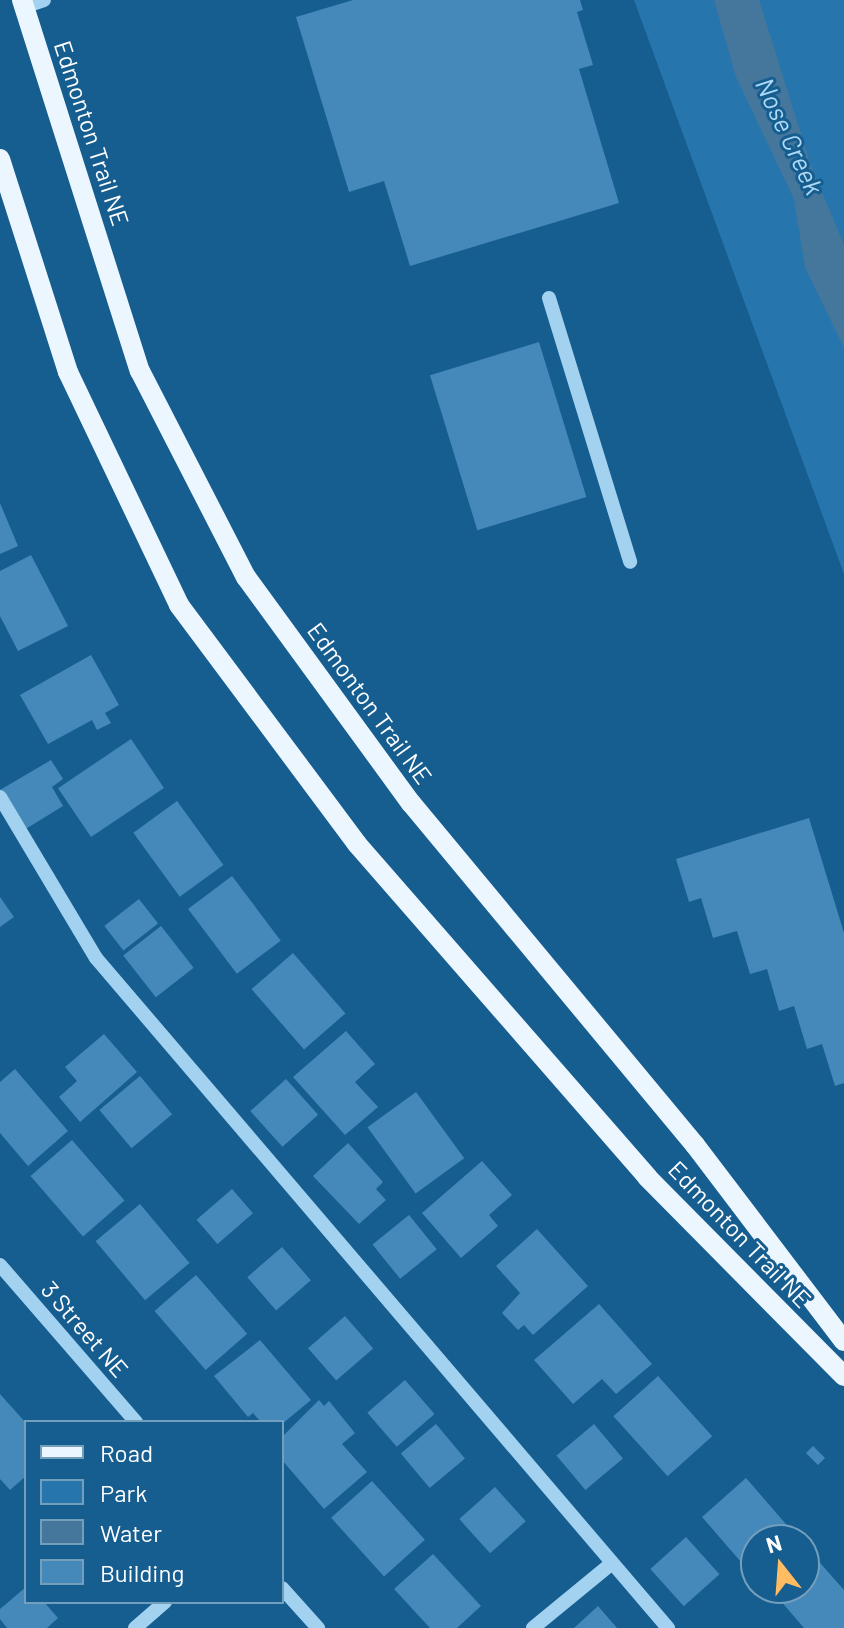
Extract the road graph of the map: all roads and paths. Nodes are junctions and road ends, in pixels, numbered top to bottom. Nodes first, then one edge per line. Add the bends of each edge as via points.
1 (30, 2) edge
2 (0, 159) edge
3 (549, 298) dead end
4 (630, 562) dead end
5 (0, 797) edge
6 (0, 1265) edge
7 (844, 1341) edge
8 (844, 1376) edge
9 (134, 1420) edge
10 (612, 1563) junction
11 (284, 1590) edge
12 (163, 1604) edge
13 (135, 1628) edge
14 (318, 1628) edge
15 (533, 1628) edge
16 (668, 1628) edge

1 - 7 main road, Edmonton Trail NE via 140,371 246,577 411,803 695,1145
2 - 8 main road, Edmonton Trail NE via 68,372 179,605 357,844 647,1177
3 - 4 street
5 - 10 street via 96,958
6 - 9 street, 3 Street NE
10 - 15 street
10 - 16 street
11 - 14 street
12 - 13 street

